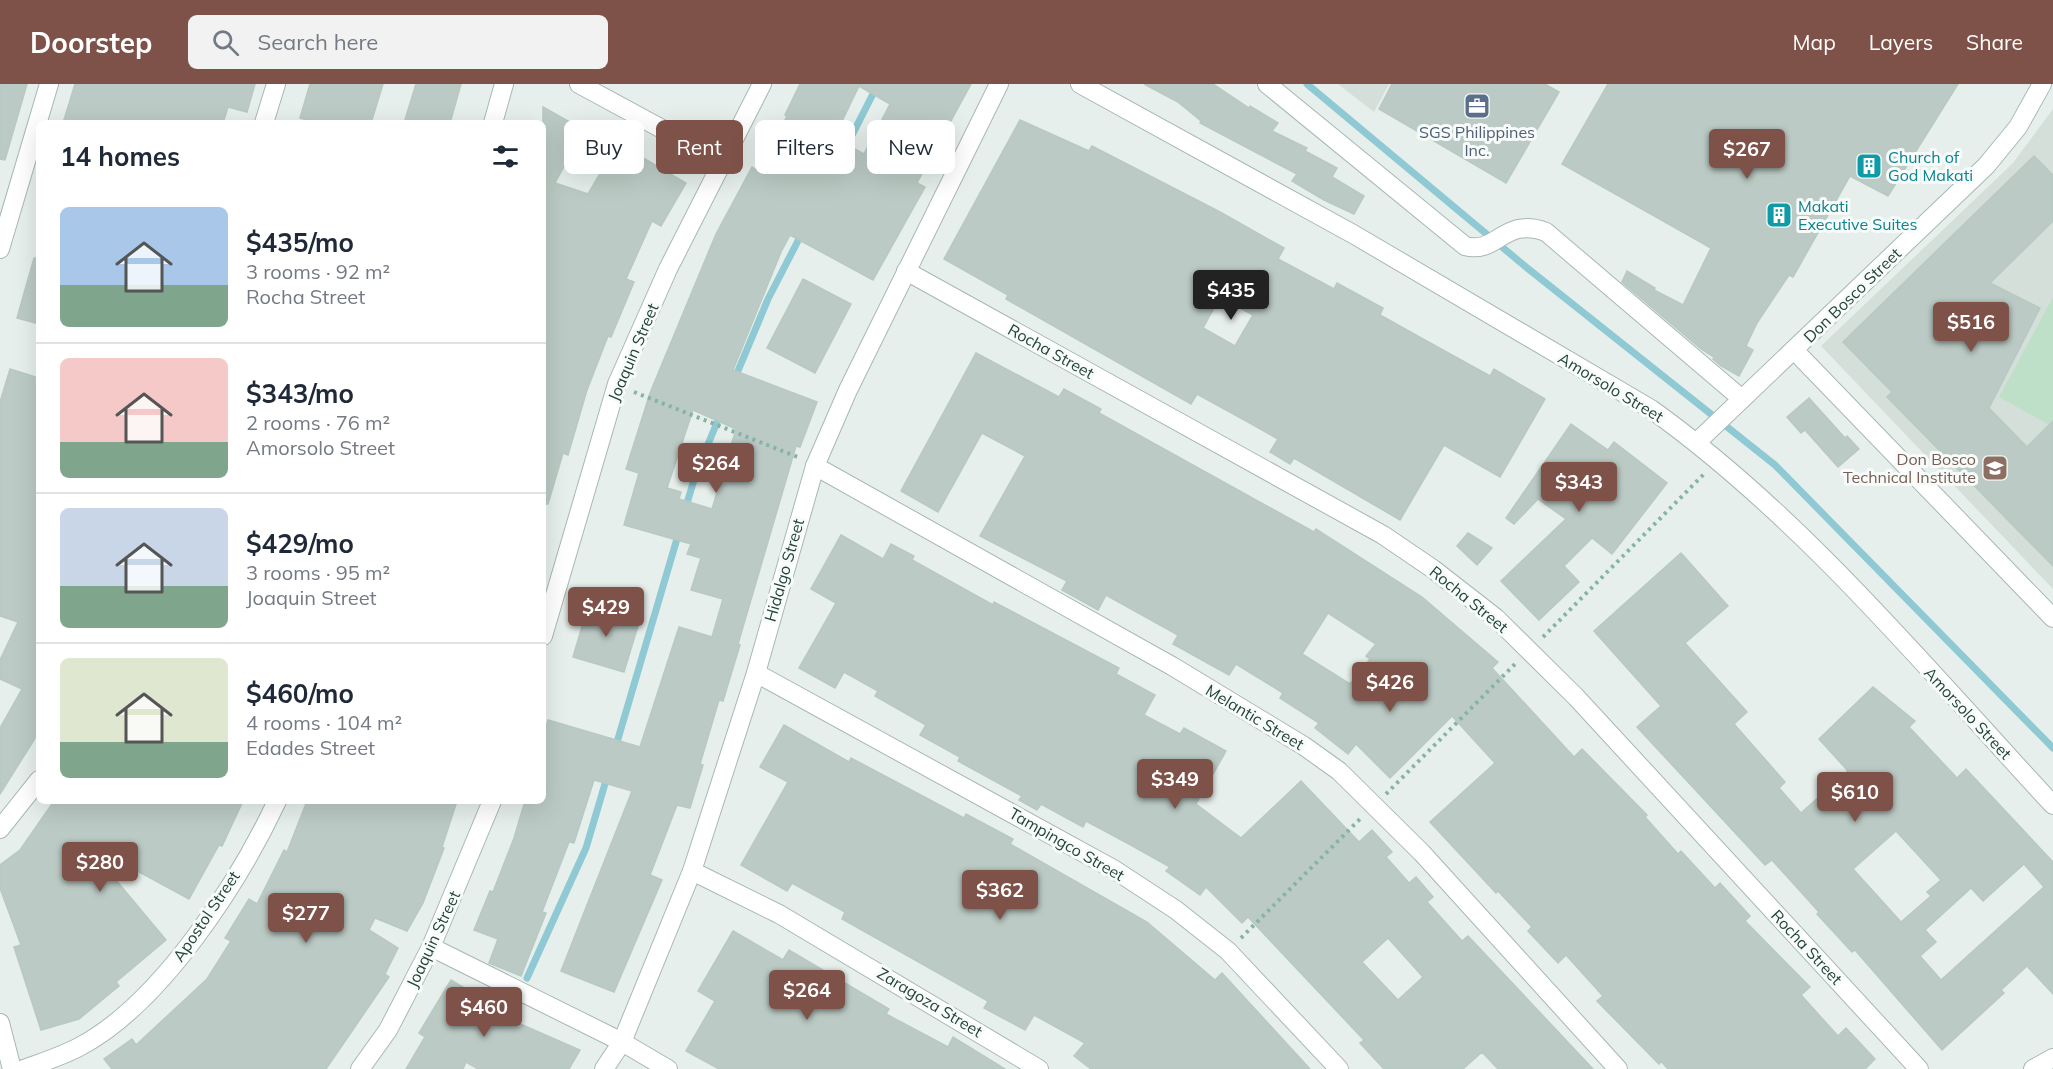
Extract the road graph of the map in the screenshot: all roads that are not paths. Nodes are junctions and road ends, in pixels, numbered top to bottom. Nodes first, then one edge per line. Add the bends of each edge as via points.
1 (49, 84) edge
2 (276, 84) edge
3 (504, 84) edge
4 (579, 84) edge
5 (762, 84) edge
6 (999, 84) edge
7 (1080, 84) edge
8 (1267, 84) edge
9 (2042, 84) edge
10 (38, 120) edge
11 (265, 120) edge
12 (494, 120) edge
13 (743, 122) edge
14 (656, 126) edge
15 (36, 128) edge
16 (717, 174) edge
17 (0, 249) edge
18 (906, 271) junction
19 (1794, 350) junction
20 (1742, 399) junction
21 (1697, 442) junction
22 (814, 466) junction
23 (2053, 618) edge
24 (546, 626) edge
25 (756, 673) junction
26 (36, 784) edge
27 (276, 804) edge
28 (491, 804) edge
29 (2053, 805) edge
30 (0, 829) edge
31 (692, 871) junction
32 (432, 947) junction
33 (0, 1023) edge
34 (622, 1042) junction
35 (2053, 1058) edge
36 (12, 1069) edge
37 (24, 1069) edge
38 (360, 1069) edge
39 (604, 1069) edge
40 (668, 1069) edge
41 (1039, 1069) edge
42 (1339, 1069) edge
43 (1618, 1069) edge
44 (1919, 1069) edge
45 (2033, 1069) edge

1 - 10 street
2 - 11 street
3 - 12 street
4 - 14 street
5 - 13 street, Joaquin Street
6 - 18 street, Hidalgo Street
7 - 21 street, Amorsolo Street via 1353,234 1651,410
8 - 20 street via 1465,246 1482,247 1517,227 1546,231
9 - 19 street, Don Bosco Street via 2018,128 1986,166
15 - 17 street
16 - 24 street, Joaquin Street via 668,269 617,384
18 - 22 street, Hidalgo Street
18 - 44 street, Rocha Street via 1383,535 1466,594 1530,650
19 - 20 street, Don Bosco Street
19 - 23 street
20 - 21 street, Don Bosco Street
21 - 29 street, Amorsolo Street via 1806,539
22 - 25 street, Hidalgo Street
22 - 43 street, Melantic Street via 1172,666 1339,771 1422,853
25 - 31 street, Hidalgo Street
25 - 42 street, Tampingco Street via 1115,870 1176,910 1228,951
26 - 30 street
27 - 37 street, Apostol Street via 203,927 170,970 118,1020 80,1046
28 - 32 street, Joaquin Street
31 - 34 street, Hidalgo Street
31 - 41 street, Zaragoza Street via 780,914
32 - 34 street
32 - 38 street, Joaquin Street via 388,1030
33 - 36 street
34 - 39 street, Hidalgo Street
34 - 40 street
35 - 45 street

